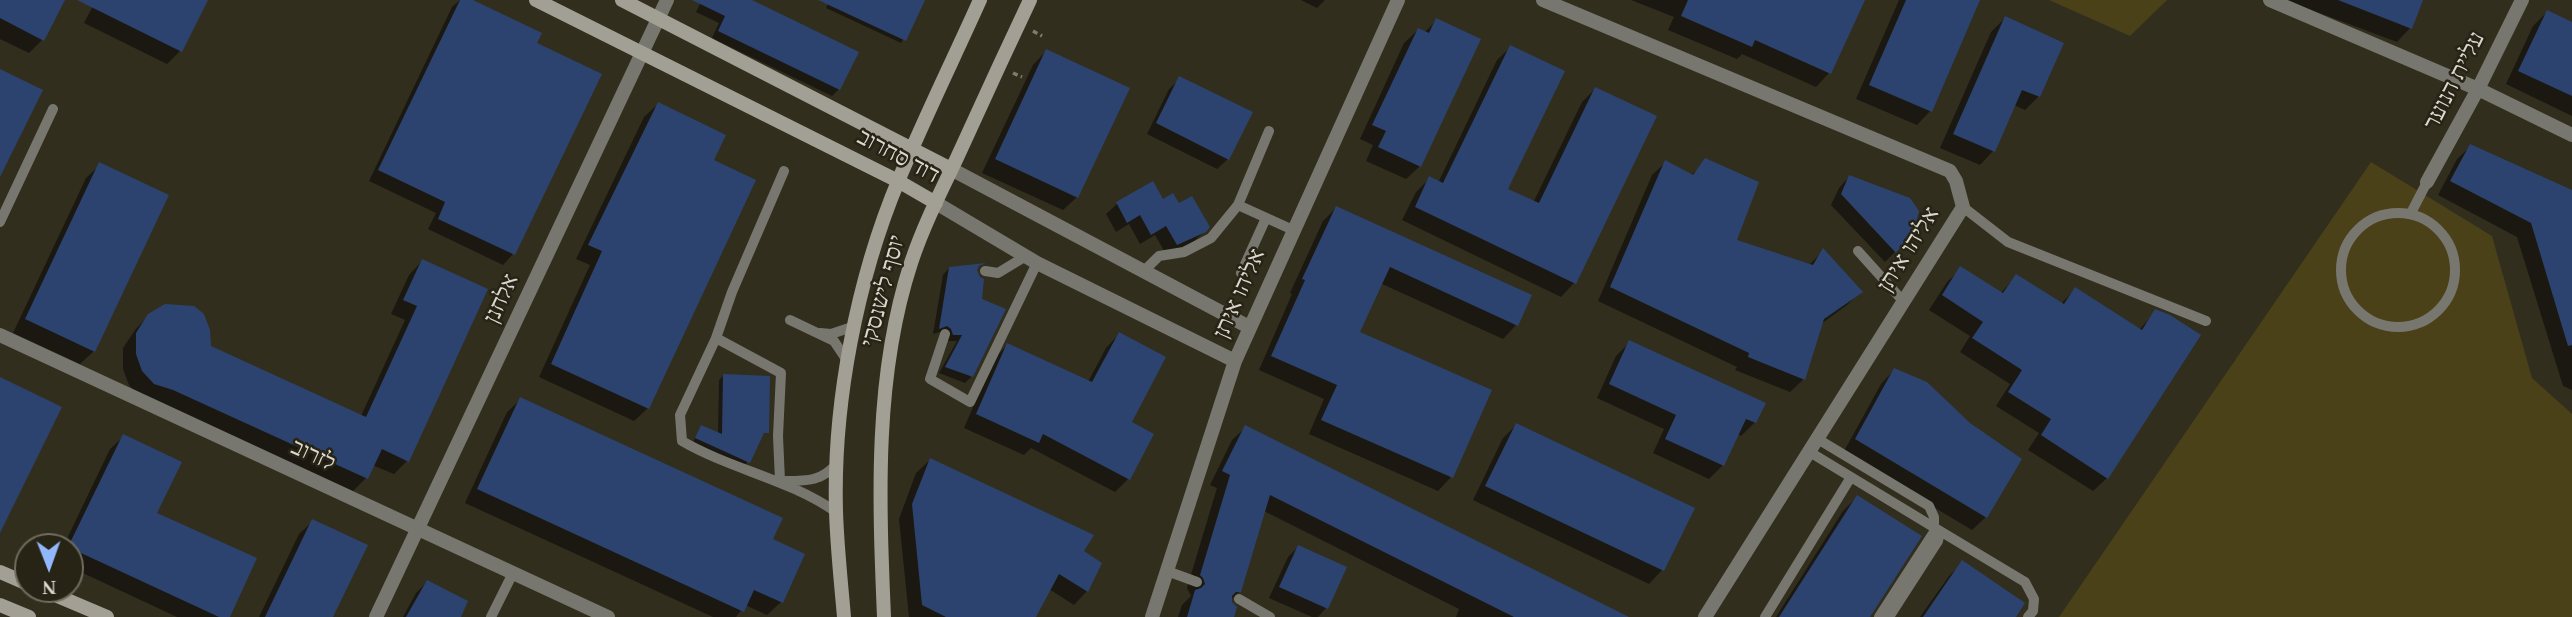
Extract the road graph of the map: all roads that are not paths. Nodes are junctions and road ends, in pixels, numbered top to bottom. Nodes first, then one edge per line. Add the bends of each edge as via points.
1 (537, 0) edge
2 (622, 0) edge
3 (667, 0) edge
4 (980, 0) edge
5 (1030, 0) edge
6 (1398, 0) edge
7 (1543, 0) edge
8 (2270, 0) edge
9 (2522, 0) edge
10 (659, 19) junction
11 (644, 54) junction
12 (2478, 89) junction
13 (53, 109) dead end
14 (1269, 131) dead end
15 (2572, 135) edge
16 (913, 148) junction
17 (951, 169) junction
18 (784, 171) dead end
19 (898, 181) junction
20 (2427, 182) joint
21 (936, 203) junction
22 (1238, 205) junction
23 (1963, 207) junction
24 (2412, 213) junction
25 (1266, 218) junction
26 (0, 222) edge
27 (1293, 230) junction
28 (1857, 251) dead end
29 (1032, 260) junction
30 (985, 271) dead end
31 (1144, 271) junction
32 (1241, 273) dead end
33 (1903, 302) junction
34 (790, 320) dead end
35 (2206, 321) dead end
36 (855, 326) junction
37 (1249, 327) junction
38 (816, 332) junction
39 (945, 334) dead end
40 (0, 335) edge
41 (716, 338) junction
42 (1235, 361) junction
43 (848, 362) junction
44 (1816, 438) junction
45 (1808, 451) junction
46 (837, 462) junction
47 (1851, 477) junction
48 (780, 481) junction
49 (836, 512) junction
50 (418, 530) junction
51 (1940, 531) junction
52 (1167, 571) junction
53 (513, 573) junction
54 (1197, 582) dead end
55 (1239, 599) dead end
56 (74, 603) edge
57 (0, 605) edge
58 (29, 617) edge
59 (107, 617) edge
60 (376, 617) edge
61 (491, 617) edge
62 (608, 617) edge
63 (844, 617) edge
64 (884, 617) edge
65 (1152, 617) edge
66 (1270, 617) edge
67 (1705, 617) edge
68 (1765, 617) edge
69 (1880, 617) edge
70 (1889, 617) edge
71 (2028, 617) edge

1 - 11 main road, דוד סחרוב
2 - 10 main road, דוד סחרוב
3 - 10 street, אלחנן
4 - 16 main road, יוסף לישנסקי
5 - 17 main road, יוסף לישנסקי
6 - 27 street, אליהו איתן
7 - 23 street, אליהו איתן via 1950,171
8 - 12 street
9 - 12 street, עליית הנוער
10 - 11 street, אלחנן
10 - 16 main road, דוד סחרוב
11 - 19 main road, דוד סחרוב
11 - 50 street, אלחנן
12 - 15 street
12 - 20 street, עליית הנוער
13 - 26 lane
14 - 22 lane
16 - 17 main road, דוד סחרוב
16 - 19 main road, יוסף לישנסקי
17 - 21 main road, יוסף לישנסקי
17 - 31 street, דוד סחרוב
18 - 41 lane
19 - 21 main road, דוד סחרוב
19 - 36 main road, יוסף לישנסקי via 868,268
20 - 24 lane
21 - 29 street, דוד סחרוב
21 - 64 main road, יוסף לישנסקי via 911,263 886,378 880,534
22 - 25 lane
22 - 31 lane via 1211,238 1184,252 1159,256
23 - 33 street, אליהו איתן
23 - 35 lane via 2008,242
24 - 24 lane via 2375,217 2359,227 2341,259 2346,296 2357,311 2391,327 2428,319 2452,290 2452,252 2443,235
25 - 27 lane
25 - 32 lane
27 - 37 street, אליהו איתן
28 - 33 lane
29 - 30 lane via 999,273
29 - 39 lane via 970,402 930,379
29 - 42 street, דוד סחרוב
31 - 37 street, דוד סחרוב
33 - 44 street, אליהו איתן
34 - 38 lane
36 - 38 lane via 831,334
36 - 43 main road, יוסף לישנסקי
37 - 42 street, אליהו איתן
38 - 43 lane via 834,341
40 - 50 street, לזרוב
41 - 48 lane via 781,373
41 - 48 lane via 680,415 682,441 702,453
42 - 52 street, אליהו איתן
43 - 46 main road, יוסף לישנסקי
44 - 45 street, אליהו איתן
44 - 69 lane via 1929,506 1934,517 1931,537
45 - 47 lane
45 - 67 street, אליהו איתן
46 - 48 lane via 827,475 808,481
46 - 49 main road, יוסף לישנסקי
47 - 51 lane
47 - 68 lane
48 - 49 lane
49 - 63 main road, יוסף לישנסקי
50 - 53 street, לזרוב
50 - 60 street, אלחנן
51 - 70 lane
51 - 71 lane via 2025,582 2034,599
52 - 54 lane
52 - 65 street, אליהו איתן
53 - 61 lane
53 - 62 street, לזרוב
55 - 66 lane
56 - 59 main road
57 - 58 main road

